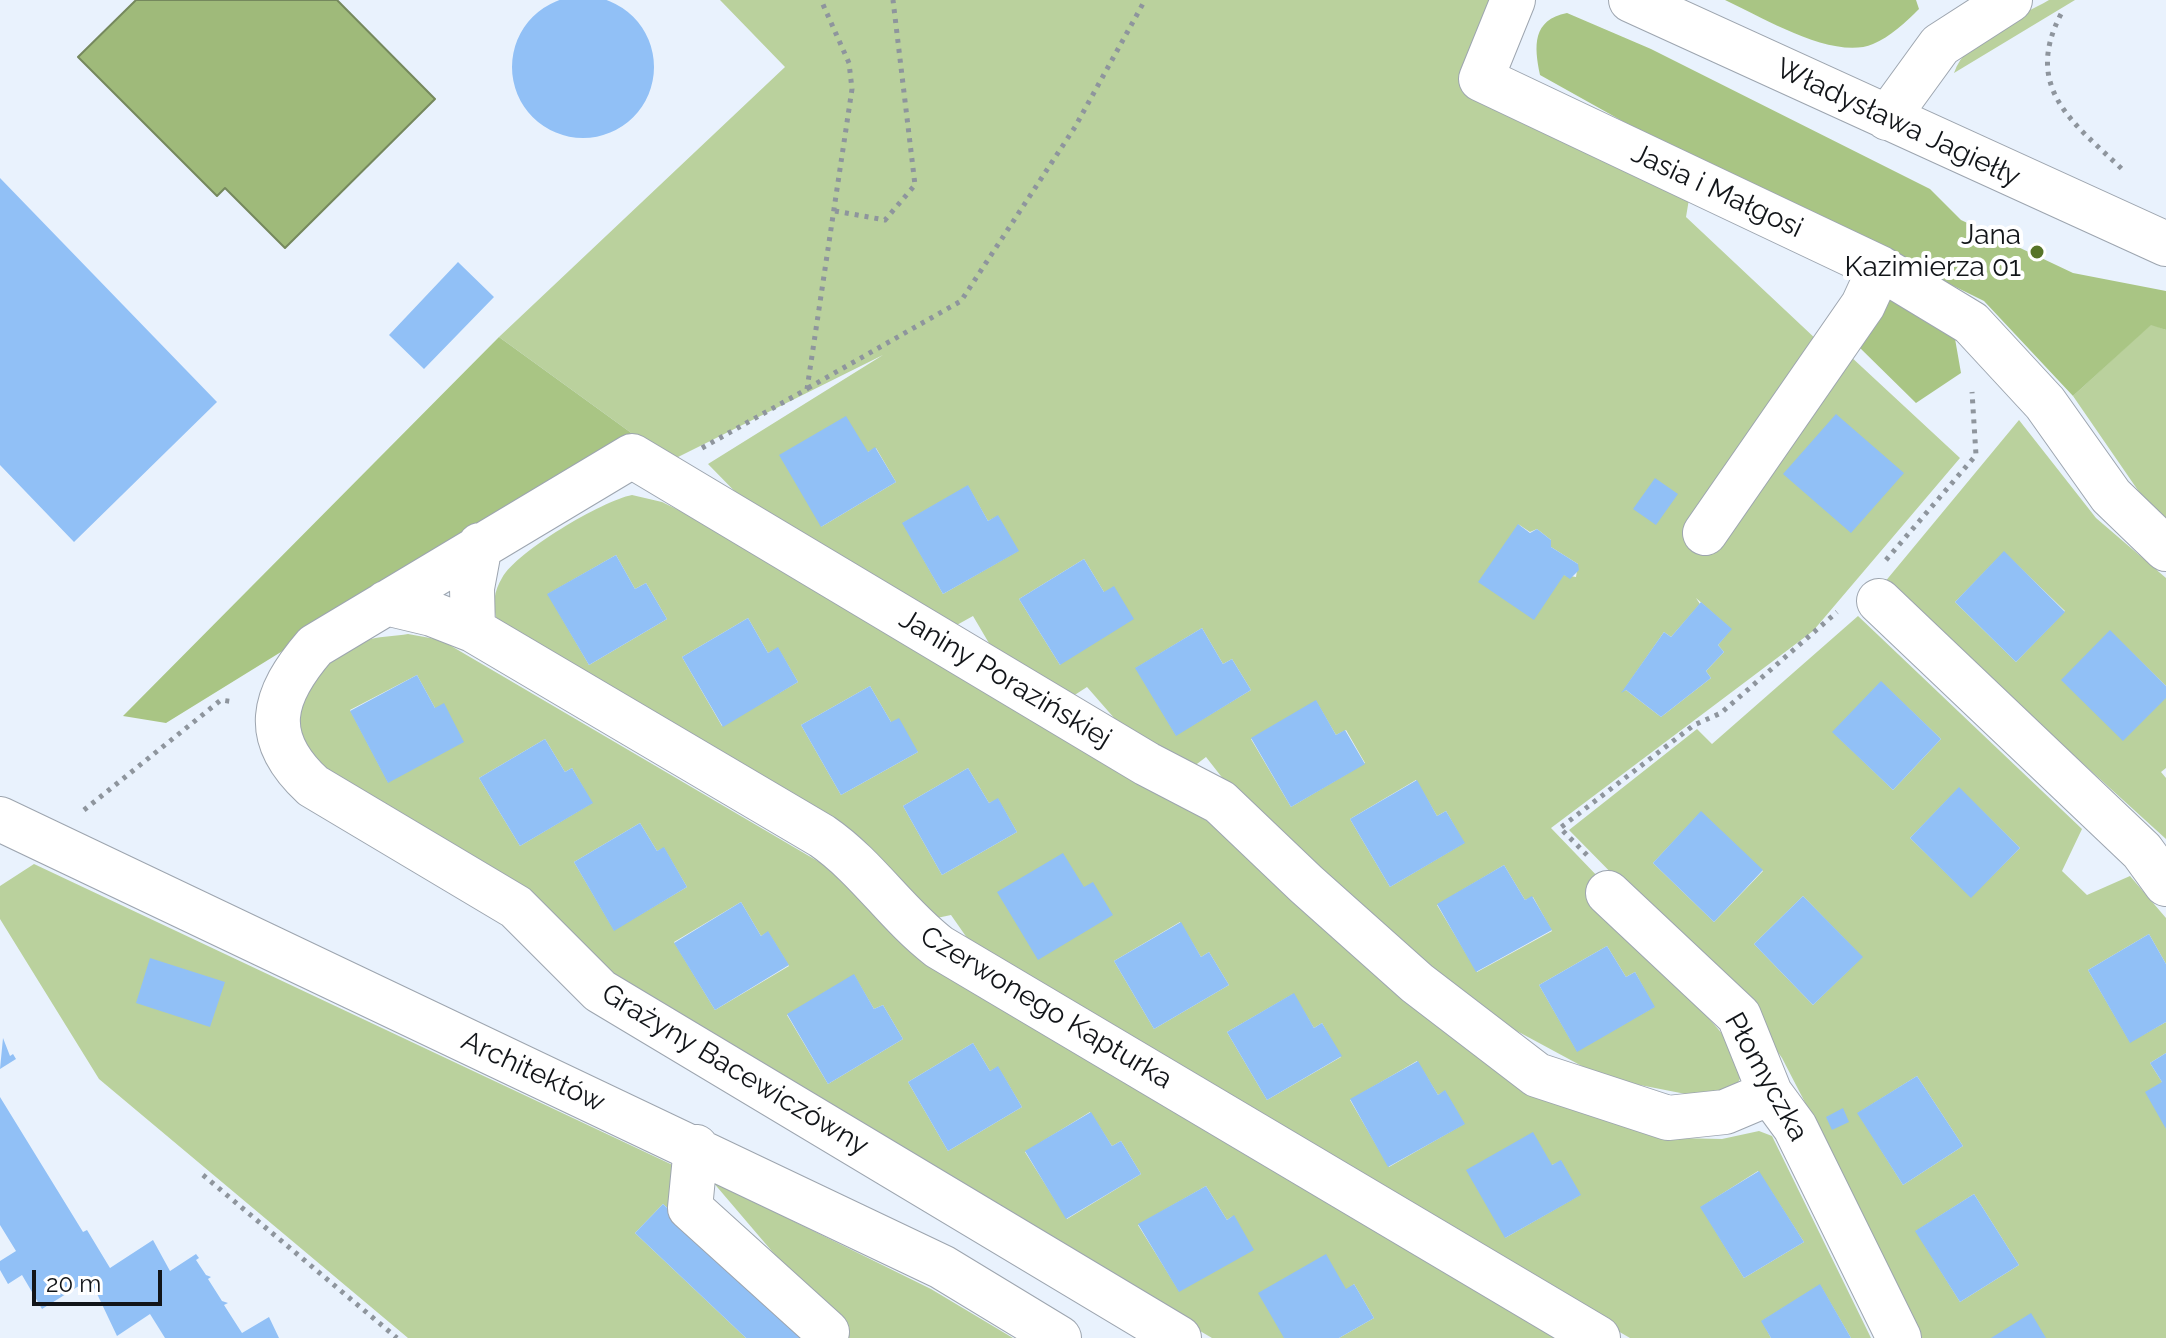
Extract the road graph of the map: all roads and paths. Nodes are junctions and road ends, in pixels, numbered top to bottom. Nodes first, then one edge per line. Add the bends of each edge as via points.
1 (821, 0) edge
2 (893, 0) edge
3 (1145, 0) edge
4 (1513, 0) edge
5 (1631, 0) edge
6 (2010, 0) edge
7 (1957, 12) edge
8 (2061, 14) dead end
9 (1887, 118) junction
10 (2123, 170) dead end
11 (835, 211) junction
12 (2166, 244) edge
13 (1880, 268) junction
14 (1971, 323) junction
15 (807, 389) junction
16 (660, 472) junction
17 (1705, 533) dead end
18 (480, 545) junction
19 (2166, 549) edge
20 (1871, 594) junction
21 (386, 603) junction
22 (473, 630) junction
23 (279, 725) junction
24 (76, 816) dead end
25 (0, 819) edge
26 (2166, 884) edge
27 (1608, 893) joint
28 (1770, 1093) junction
29 (696, 1147) junction
30 (203, 1175) dead end
31 (827, 1332) dead end
32 (397, 1338) edge
33 (1059, 1338) edge
34 (1179, 1338) edge
35 (1598, 1338) edge
36 (1899, 1338) edge

1 - 11 path via 849,63 852,89
2 - 11 path via 915,185 885,220
3 - 15 path via 1075,127 961,301
4 - 13 street, Jasia i Małgosi via 1481,79
5 - 9 street, Władysława Jagiełły
6 - 7 street
7 - 9 street
8 - 10 path via 2050,51 2052,92 2074,126
9 - 12 street, Władysława Jagiełły
11 - 15 path
13 - 14 street, Jasia i Małgosi
13 - 17 street via 1863,305
14 - 19 street, Jasia i Małgosi via 2045,403 2111,496
14 - 20 path via 1976,455
15 - 16 path
16 - 18 street, Janiny Porazińskiej via 632,456
16 - 28 street, Janiny Porazińskiej via 1147,764 1220,802 1417,983 1537,1075 1668,1118 1725,1112
18 - 21 street, Janiny Porazińskiej
18 - 22 street via 472,588
20 - 26 street via 2142,851
20 - 27 path via 1721,713 1694,725 1560,828 1609,877
21 - 22 street, Czerwonego Kapturka
21 - 23 street, Janiny Porazińskiej via 315,646 291,673
22 - 35 street, Czerwonego Kapturka via 845,851 909,924 939,947
23 - 24 path via 221,700
23 - 34 street, Grażyny Bacewiczówny via 289,761 313,786 516,907 600,991
25 - 29 street, Architektów
27 - 28 street, Płomyczka via 1739,1016
28 - 36 street, Płomyczka via 1795,1127
29 - 31 street via 690,1208
29 - 33 street, Architektów via 942,1267
30 - 32 path

